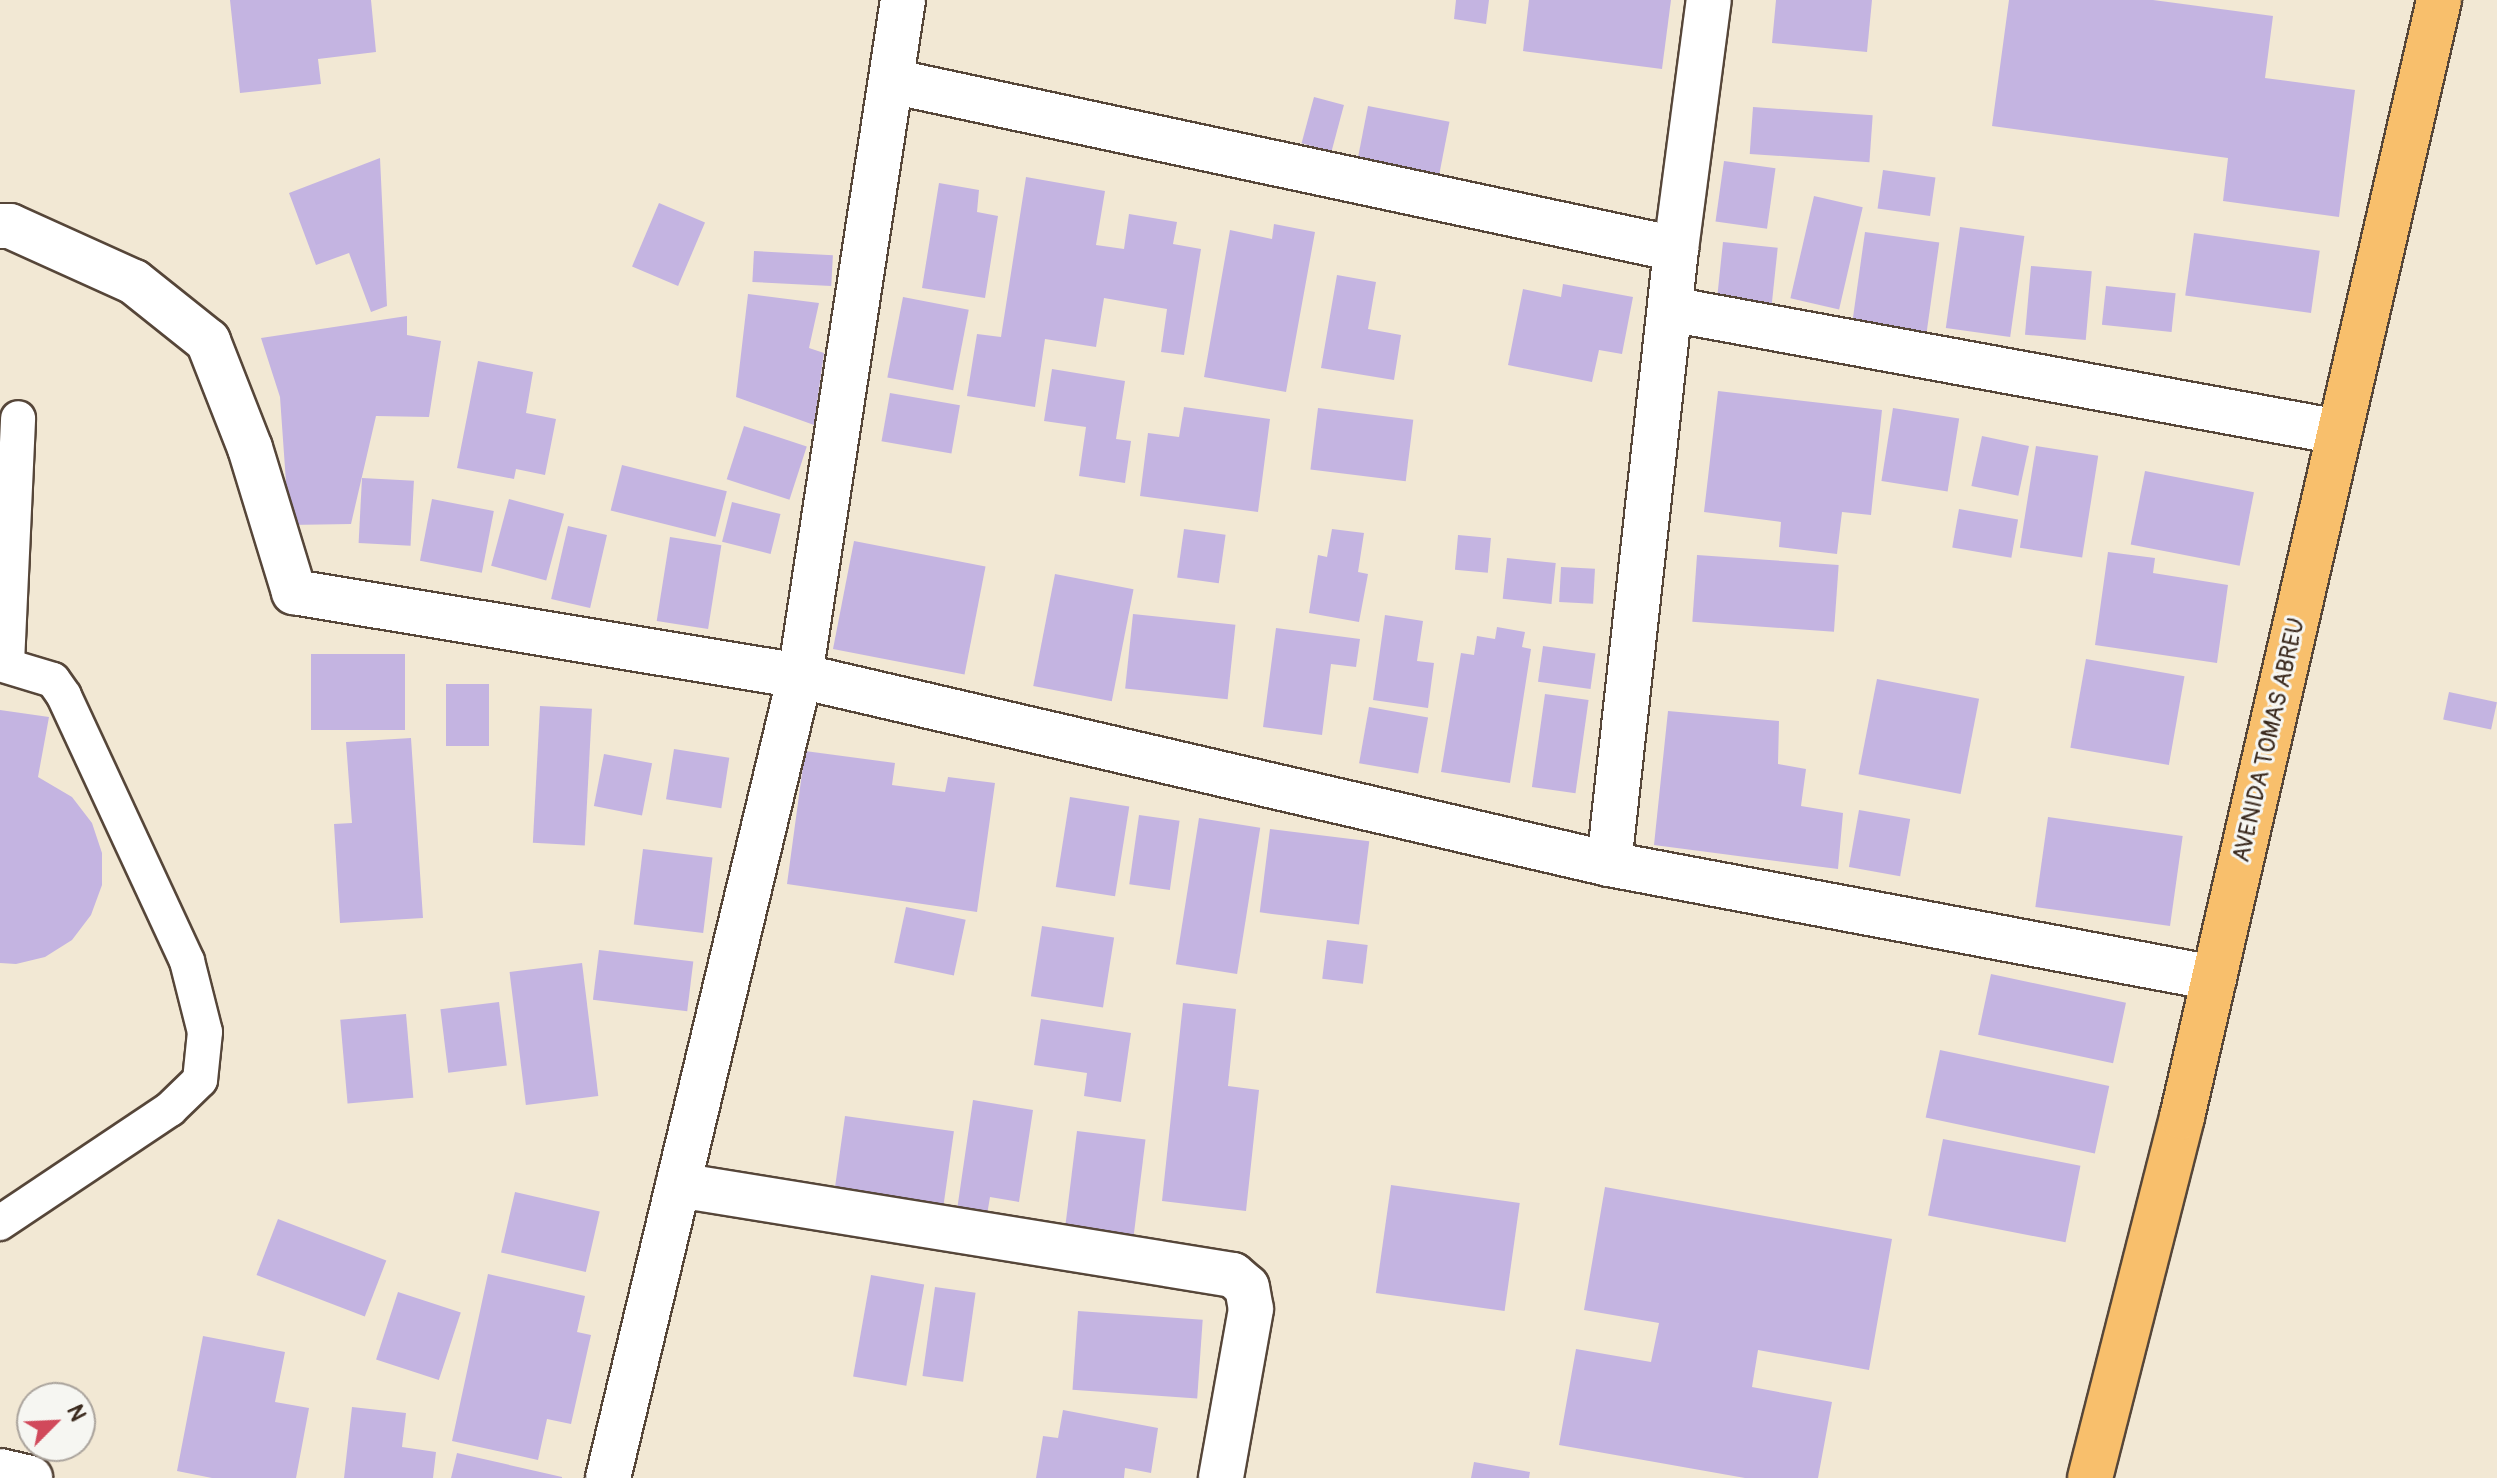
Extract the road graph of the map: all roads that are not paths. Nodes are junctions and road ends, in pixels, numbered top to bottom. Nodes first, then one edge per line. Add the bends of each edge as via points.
1 (903, 0) edge
2 (1709, 0) edge
3 (2439, 0) edge
4 (891, 81) junction
5 (0, 226) edge
6 (1676, 249) junction
7 (1670, 309) junction
8 (18, 418) dead end
9 (2339, 432) junction
10 (4, 664) edge
11 (800, 676) junction
12 (1609, 864) junction
13 (2214, 978) junction
14 (678, 1185) junction
15 (0, 1223) edge
16 (0, 1471) edge
17 (30, 1478) edge
18 (608, 1478) edge
19 (1221, 1478) edge
20 (2090, 1478) edge

1 - 4 street
2 - 6 street
3 - 9 main road, AVENIDA TOMAS ABREU
4 - 6 street
4 - 11 street
5 - 11 street via 134,282 208,341 250,448 294,592
6 - 7 street
7 - 9 street
7 - 12 street
8 - 10 lane
9 - 13 main road, AVENIDA TOMAS ABREU
10 - 15 lane via 53,680 64,696 187,961 205,1032 200,1080 170,1109
11 - 12 street
11 - 14 street
12 - 13 street
13 - 20 main road, AVENIDA TOMAS ABREU
14 - 18 street
14 - 19 street via 1233,1275 1247,1287 1251,1309
16 - 17 street

